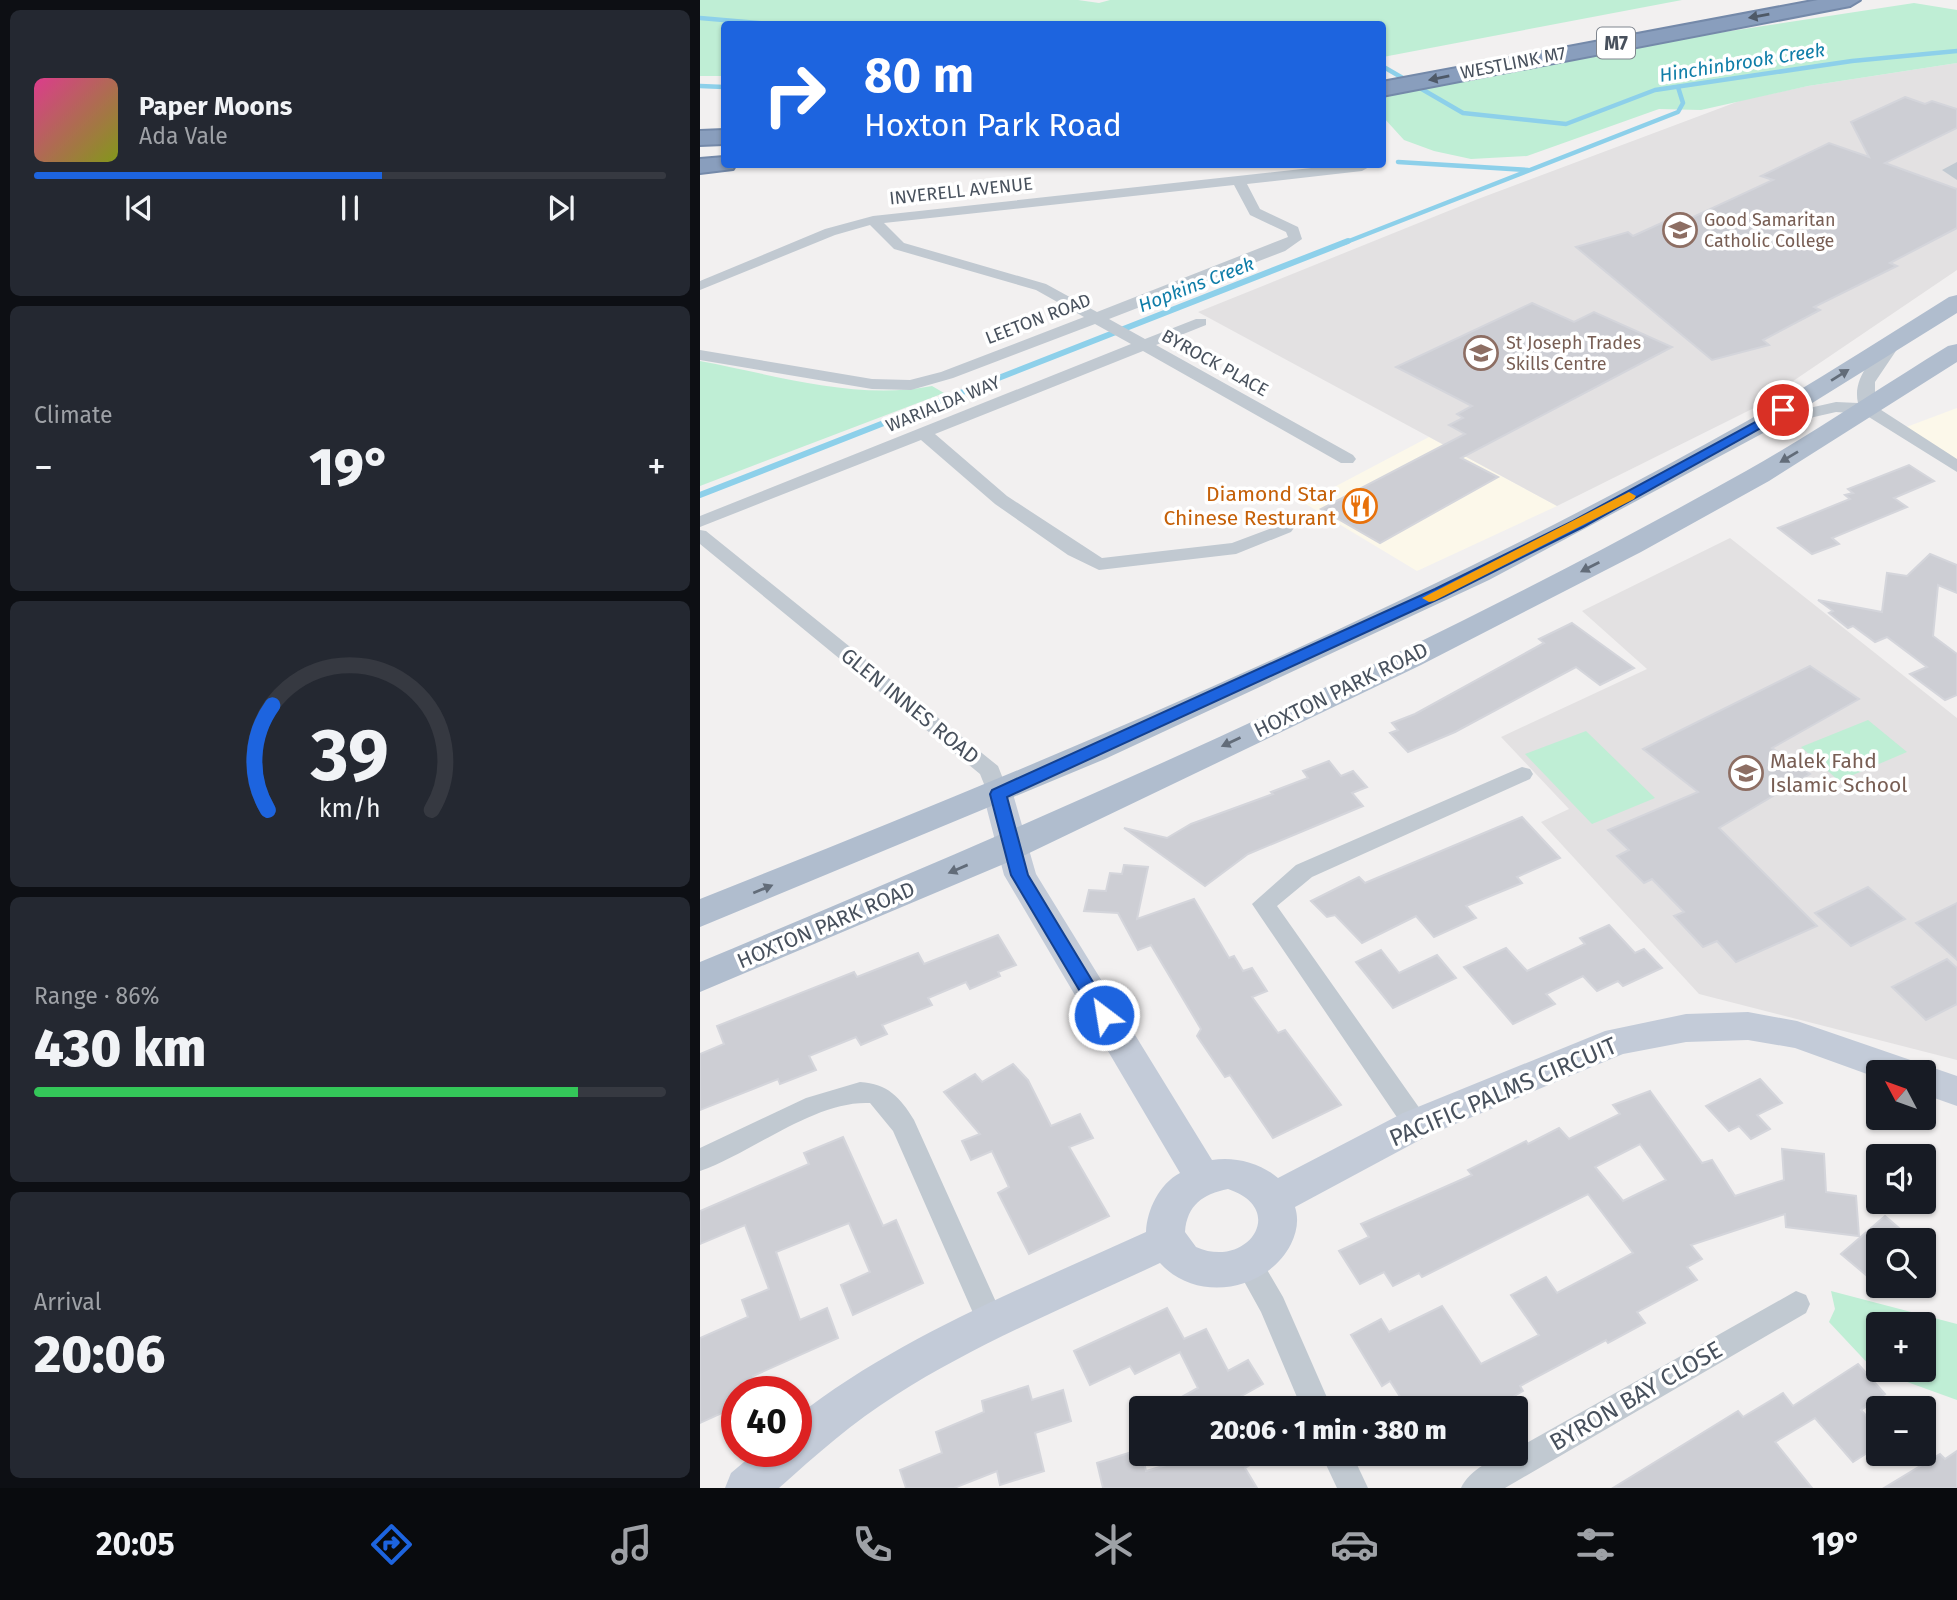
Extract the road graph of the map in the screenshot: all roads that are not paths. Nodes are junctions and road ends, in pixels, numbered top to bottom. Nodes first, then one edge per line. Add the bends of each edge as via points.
1 (1850, 0) edge
2 (1496, 46) dead end
3 (1432, 58) dead end
4 (1386, 88) edge
5 (721, 135) edge
6 (700, 136) edge
7 (721, 158) edge
8 (700, 160) edge
9 (721, 164) edge
10 (700, 166) edge
11 (1957, 166) edge
12 (1352, 168) edge
13 (1957, 176) edge
14 (1238, 180) junction
15 (873, 220) junction
16 (700, 286) edge
17 (1957, 302) edge
18 (1095, 317) junction
19 (1201, 322) dead end
20 (1894, 342) junction
21 (1144, 345) junction
22 (1957, 351) edge
23 (700, 355) edge
24 (1868, 409) junction
25 (1761, 424) junction
26 (923, 433) junction
27 (1348, 459) dead end
28 (1957, 467) edge
29 (700, 522) edge
30 (1285, 528) dead end
31 (700, 535) edge
32 (1522, 774) dead end
33 (998, 794) junction
34 (1010, 847) junction
35 (700, 914) edge
36 (700, 978) edge
37 (1869, 1060) edge
38 (1936, 1084) edge
39 (1957, 1091) edge
40 (1416, 1124) junction
41 (700, 1160) edge
42 (1202, 1177) junction
43 (1274, 1199) junction
44 (1169, 1240) junction
45 (1249, 1265) junction
46 (1796, 1304) dead end
47 (991, 1322) junction
48 (1311, 1396) edge
49 (812, 1432) edge
50 (1342, 1466) edge
51 (771, 1467) edge
52 (747, 1488) edge
53 (1353, 1488) edge
54 (1476, 1488) edge

1 -> 4 highway, WESTLINK M7 / M7
2 - 3 highway, WESTLINK M7
5 - 6 highway
7 - 8 highway
9 - 10 highway
11 - 13 street via 1949,170
12 - 14 street, INVERELL AVENUE
14 - 15 street, INVERELL AVENUE
14 - 18 street, LEETON ROAD via 1255,212 1293,230 1295,239
15 - 16 street, INVERELL AVENUE via 830,232
15 - 18 street, BYROCK PLACE via 899,246 1041,287
17 - 20 main road
18 - 21 street, BYROCK PLACE
18 - 23 street, LEETON ROAD via 911,385 872,384
19 - 21 street, WARIALDA WAY
20 - 24 street via 1863,390
25 -> 20 main road
21 - 26 street, WARIALDA WAY
21 - 27 street, BYROCK PLACE
22 - 24 main road, HOXTON PARK ROAD
24 - 25 street via 1836,407
24 - 28 street
24 -> 34 main road, HOXTON PARK ROAD via 1631,546 1410,658
25 - 33 main road via 1440,593
26 - 29 street, WARIALDA WAY
26 - 30 street via 1001,500 1099,564 1236,548
31 - 33 street, GLEN INNES ROAD via 990,771
32 - 40 street via 1304,871 1264,904
33 - 34 street, GLEN INNES ROAD
35 -> 33 main road
34 -> 36 main road, HOXTON PARK ROAD
34 - 42 street, GLEN INNES ROAD via 1020,875
37 - 40 street, PACIFIC PALMS CIRCUIT via 1797,1035 1748,1026 1686,1028 1618,1041
38 - 39 street
40 - 43 street, PACIFIC PALMS CIRCUIT
41 - 47 street via 839,1095 874,1093 885,1100 905,1128
42 - 43 street via 1244,1176
42 - 44 street via 1178,1193 1170,1205 1166,1219
43 - 45 street via 1280,1219 1278,1232 1271,1246
44 - 45 street via 1187,1262 1199,1268 1214,1271
44 - 47 street
45 - 48 street via 1273,1306
46 - 54 street, BYRON BAY CLOSE
47 - 49 street via 873,1387
50 - 53 street
51 - 52 street

